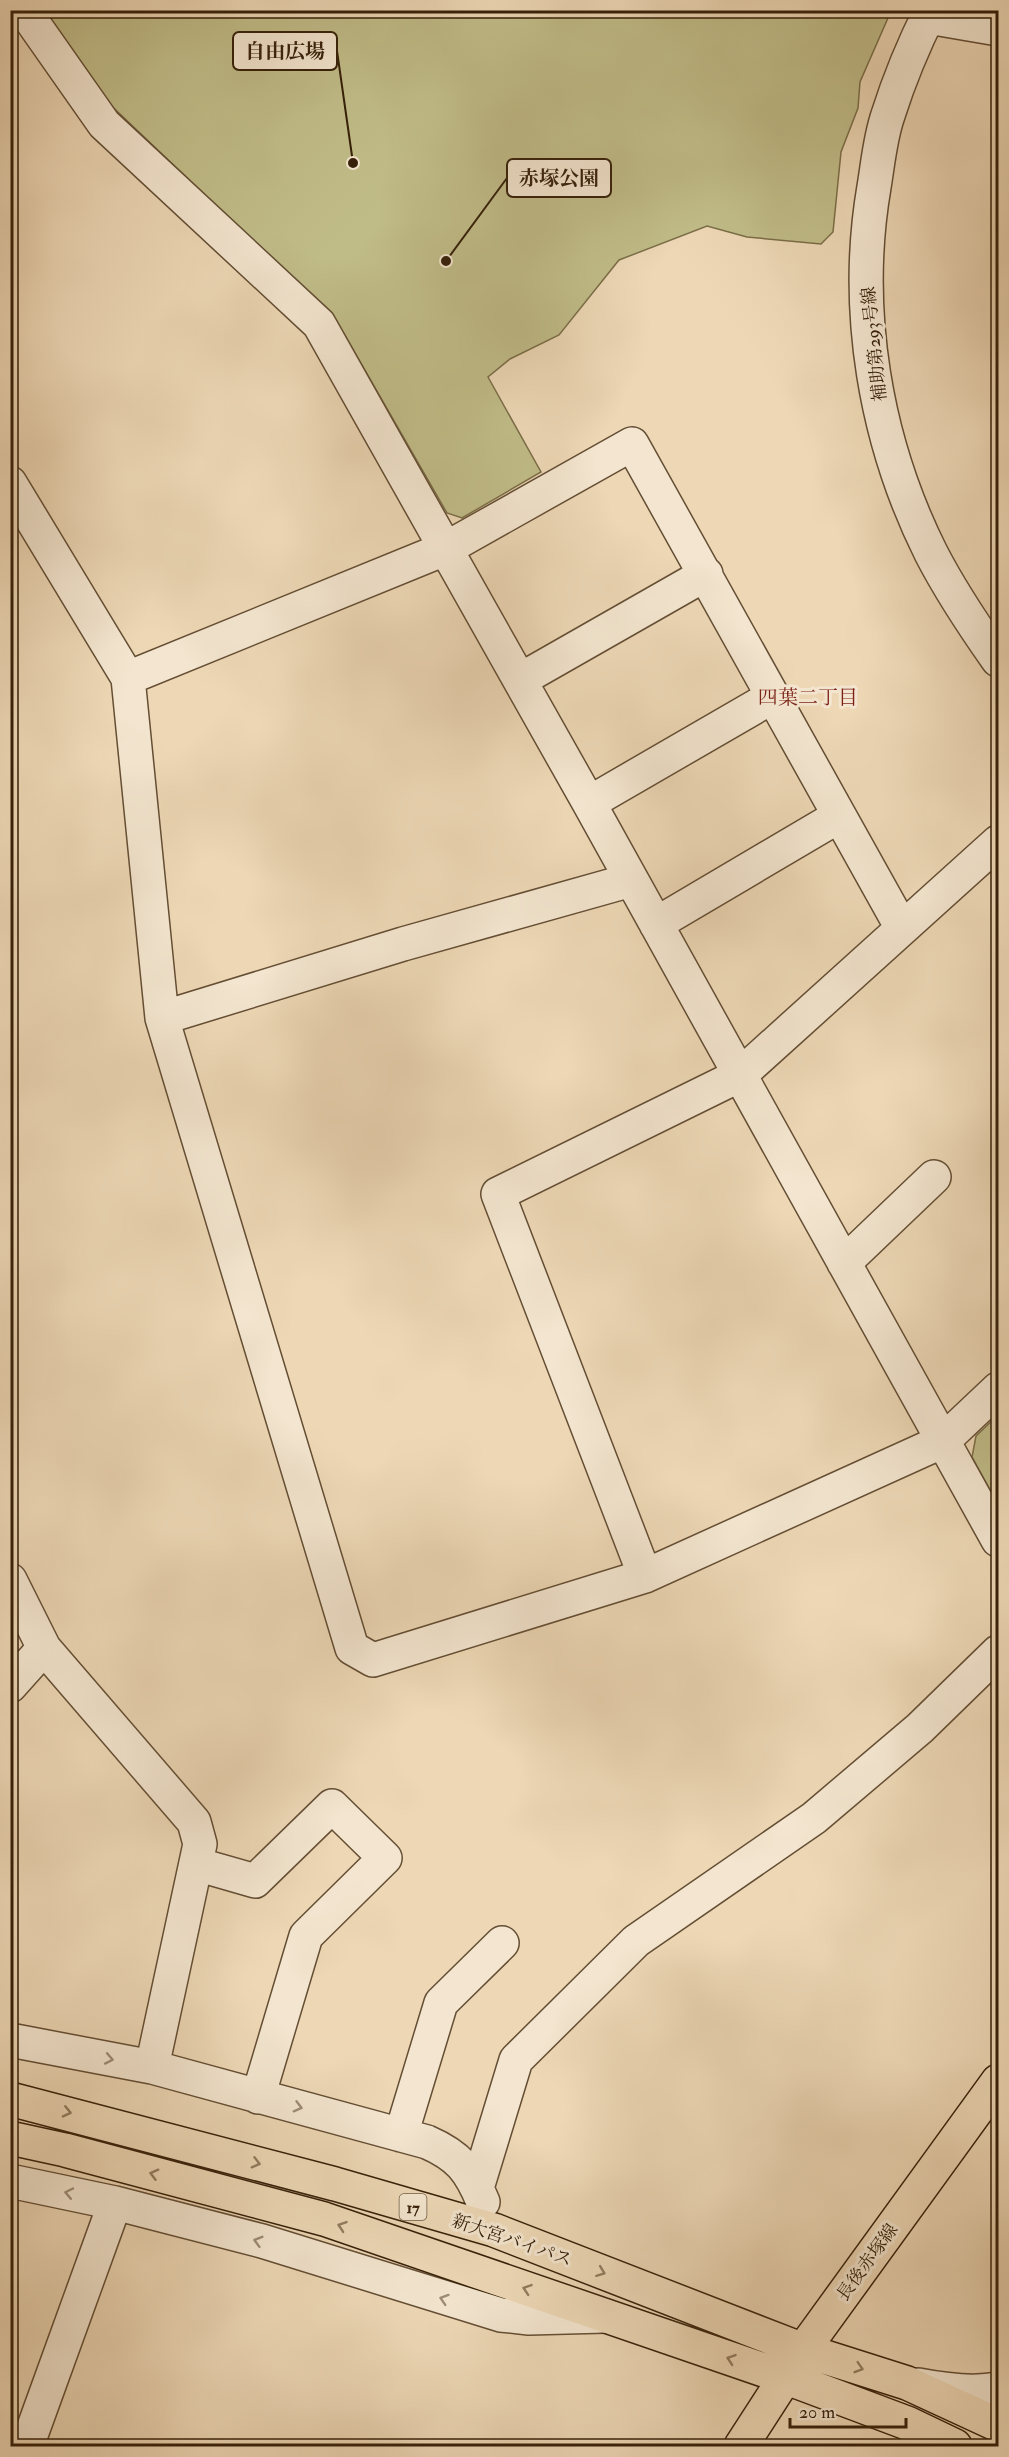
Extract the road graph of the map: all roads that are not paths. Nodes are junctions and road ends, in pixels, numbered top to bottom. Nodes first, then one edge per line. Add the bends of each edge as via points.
1 (24, 10) edge
2 (929, 14) edge
3 (999, 29) edge
4 (10, 483) edge
5 (447, 548) junction
6 (706, 574) junction
7 (999, 660) edge
8 (128, 678) junction
9 (520, 680) junction
10 (772, 697) junction
11 (589, 803) junction
12 (839, 816) junction
13 (999, 842) edge
14 (631, 880) junction
15 (656, 924) junction
16 (902, 928) junction
17 (162, 1018) junction
18 (740, 1075) junction
19 (934, 1177) dead end
20 (844, 1263) junction
21 (999, 1389) edge
22 (943, 1441) junction
23 (999, 1540) edge
24 (645, 1576) junction
25 (10, 1580) edge
26 (44, 1648) junction
27 (999, 1652) edge
28 (10, 1686) edge
29 (196, 1864) junction
30 (502, 1943) dead end
31 (10, 2040) edge
32 (152, 2067) junction
33 (999, 2081) edge
34 (258, 2097) junction
35 (10, 2098) edge
36 (401, 2135) junction
37 (10, 2138) edge
38 (10, 2181) edge
39 (477, 2188) junction
40 (115, 2203) junction
41 (494, 2230) junction
42 (605, 2316) junction
43 (803, 2350) junction
44 (786, 2378) junction
45 (907, 2383) junction
46 (999, 2389) edge
47 (999, 2425) edge
48 (27, 2446) edge
49 (741, 2446) edge
50 (955, 2446) edge

1 - 5 street via 104,124 320,324
2 - 3 street
2 - 7 street, 補助第293号線 via 887,117 878,164 866,252 870,341 884,422 913,513 931,553
4 - 8 street
5 - 6 street via 632,444
5 - 8 street
5 - 9 street
6 - 9 street
6 - 10 street
8 - 17 street
9 - 11 street
10 - 11 street
10 - 12 street
11 - 14 street
12 - 15 street
12 - 16 street
13 - 16 street
14 - 15 street
14 - 17 street
15 - 18 street
16 - 18 street
17 - 24 street via 352,1648 373,1660
18 - 20 street
18 - 24 street via 498,1194
19 - 20 street
20 - 22 street
21 - 22 street
22 - 23 street
22 - 24 street
25 - 26 street
26 - 28 street
26 - 29 street via 194,1822 200,1844
27 - 39 street via 920,1728 814,1818 636,1941 516,2060
29 - 32 street
29 - 34 street via 255,1881 332,1806 385,1858 306,1936
30 - 36 street via 441,2003
31 -> 32 street
32 - 34 street
33 - 43 main road, 長後赤塚線
34 -> 36 street
35 -> 41 main road, 新大宮バイパス / 17
36 - 39 street via 427,2142 458,2159
42 -> 37 main road, 17 via 324,2219
40 -> 38 street, 17
39 - 41 street
42 -> 40 street, 17 via 501,2315 262,2241
40 - 48 street
41 -> 43 main road, 新大宮バイパス / 17
44 -> 42 main road, 17
43 - 44 main road, 長後赤塚線
43 -> 45 main road, 新大宮バイパス / 17
44 - 49 main road, 長後赤塚線
44 - 50 main road, 17 via 906,2423
45 - 46 street via 941,2390
45 - 47 main road, 新大宮バイパス / 17

